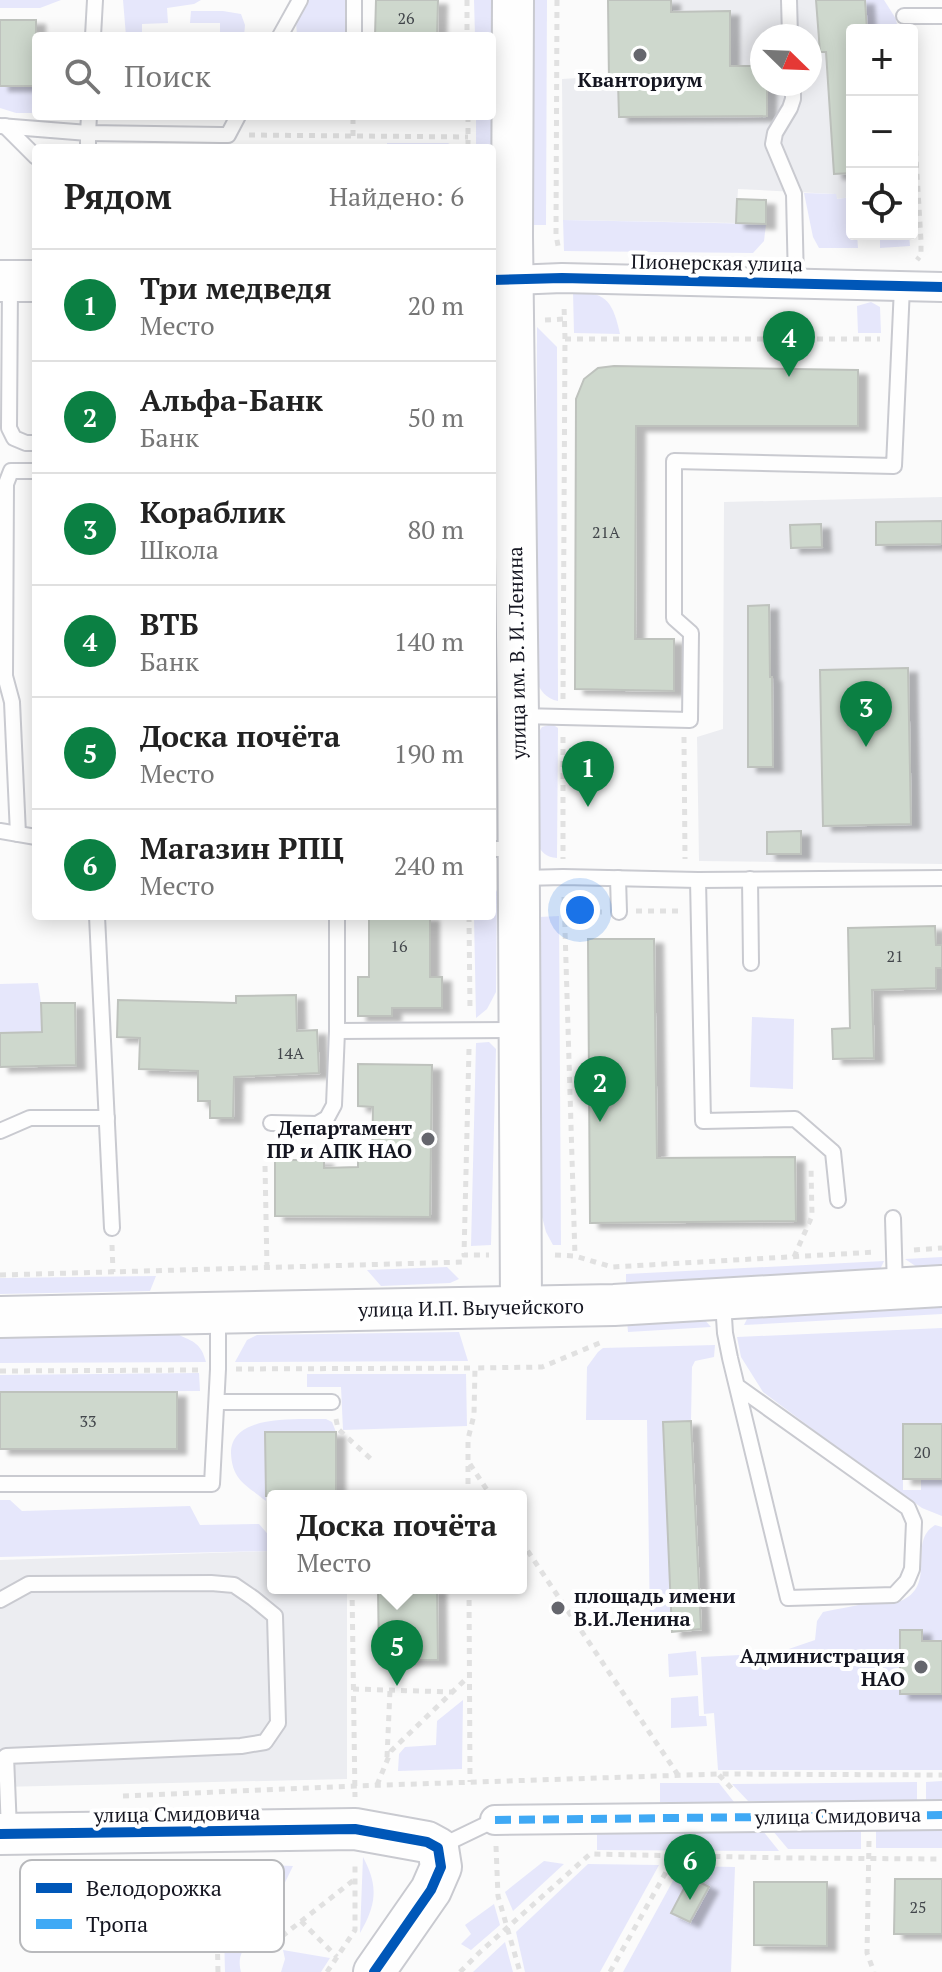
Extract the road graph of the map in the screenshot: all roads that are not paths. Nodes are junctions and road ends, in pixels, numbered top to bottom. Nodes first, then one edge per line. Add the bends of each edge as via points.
1 (95, 0) edge
2 (300, 0) edge
3 (354, 0) edge
4 (513, 0) edge
5 (789, 0) edge
6 (904, 16) dead end
7 (942, 16) edge
8 (790, 24) edge
9 (93, 32) edge
10 (282, 32) edge
11 (354, 32) edge
12 (793, 96) edge
13 (89, 120) edge
14 (235, 120) edge
15 (2, 126) edge
16 (223, 139) edge
17 (88, 141) edge
18 (32, 153) edge
19 (503, 280) edge
20 (15, 281) edge
21 (796, 283) junction
22 (902, 287) junction
23 (942, 287) edge
24 (4, 428) edge
25 (32, 443) edge
26 (32, 471) edge
27 (518, 716) junction
28 (0, 831) edge
29 (18, 834) junction
30 (32, 836) edge
31 (510, 859) edge
32 (618, 878) junction
33 (942, 878) edge
34 (750, 879) junction
35 (692, 880) junction
36 (619, 912) dead end
37 (97, 920) edge
38 (337, 920) edge
39 (751, 963) dead end
40 (520, 1030) junction
41 (337, 1031) junction
42 (107, 1118) junction
43 (279, 1123) road end
44 (0, 1131) edge
45 (838, 1200) dead end
46 (893, 1218) dead end
47 (112, 1228) dead end
48 (895, 1270) junction
49 (942, 1286) edge
50 (723, 1298) junction
51 (521, 1306) junction
52 (218, 1312) junction
53 (0, 1317) edge
54 (737, 1386) junction
55 (217, 1402) junction
56 (332, 1402) road end
57 (0, 1484) edge
58 (0, 1600) edge
59 (3, 1754) edge
60 (942, 1815) edge
61 (495, 1820) joint
62 (4, 1834) edge
63 (438, 1848) junction
64 (374, 1972) edge

1 - 9 lane
2 - 10 lane
3 - 11 lane
4 - 19 main road, улица им. В. И. Ленина
5 - 8 lane
6 - 7 lane
12 - 21 lane via 773,144 794,194
13 - 17 lane
14 - 16 lane
15 - 17 lane
15 - 18 lane
16 - 17 lane
19 - 21 street, Пионерская улица
19 - 27 main road, улица им. В. И. Ленина via 511,646
20 - 24 lane
21 - 22 street, Пионерская улица
22 - 23 street, Пионерская улица
22 - 27 lane via 894,466 674,461 674,618 691,633 690,720
24 - 25 lane via 14,438
26 - 29 lane via 11,471 6,484 5,676 12,702
27 - 31 main road, улица им. В. И. Ленина
28 - 29 lane
29 - 30 lane
31 - 32 lane via 563,877
31 - 40 main road, улица им. В. И. Ленина
32 - 35 lane
32 - 36 lane
33 - 34 lane
34 - 35 lane
34 - 39 lane
35 - 45 lane via 703,1121 795,1119 833,1152
37 - 42 lane
38 - 41 lane
40 - 41 lane
40 - 51 main road, улица им. В. И. Ленина
41 - 43 lane via 334,1105 327,1118 317,1124
42 - 44 lane via 30,1118
42 - 47 lane
46 - 48 lane
48 - 49 main road, улица И.П. Выучейского
48 - 50 main road, улица И.П. Выучейского
50 - 51 main road, улица И.П. Выучейского
50 - 54 lane
51 - 52 main road, улица И.П. Выучейского
52 - 53 main road, улица И.П. Выучейского
52 - 55 lane
54 - 54 lane via 788,1598 894,1595 912,1569 914,1522 908,1508
55 - 56 lane
55 - 57 lane via 212,1484
58 - 59 lane via 29,1584 234,1585 275,1616 278,1723 265,1742 241,1746
59 - 62 lane
60 - 61 street, улица Смидовича
61 - 63 lane
62 - 63 main road, улица Смидовича via 427,1842
63 - 64 main road via 441,1867 431,1890

